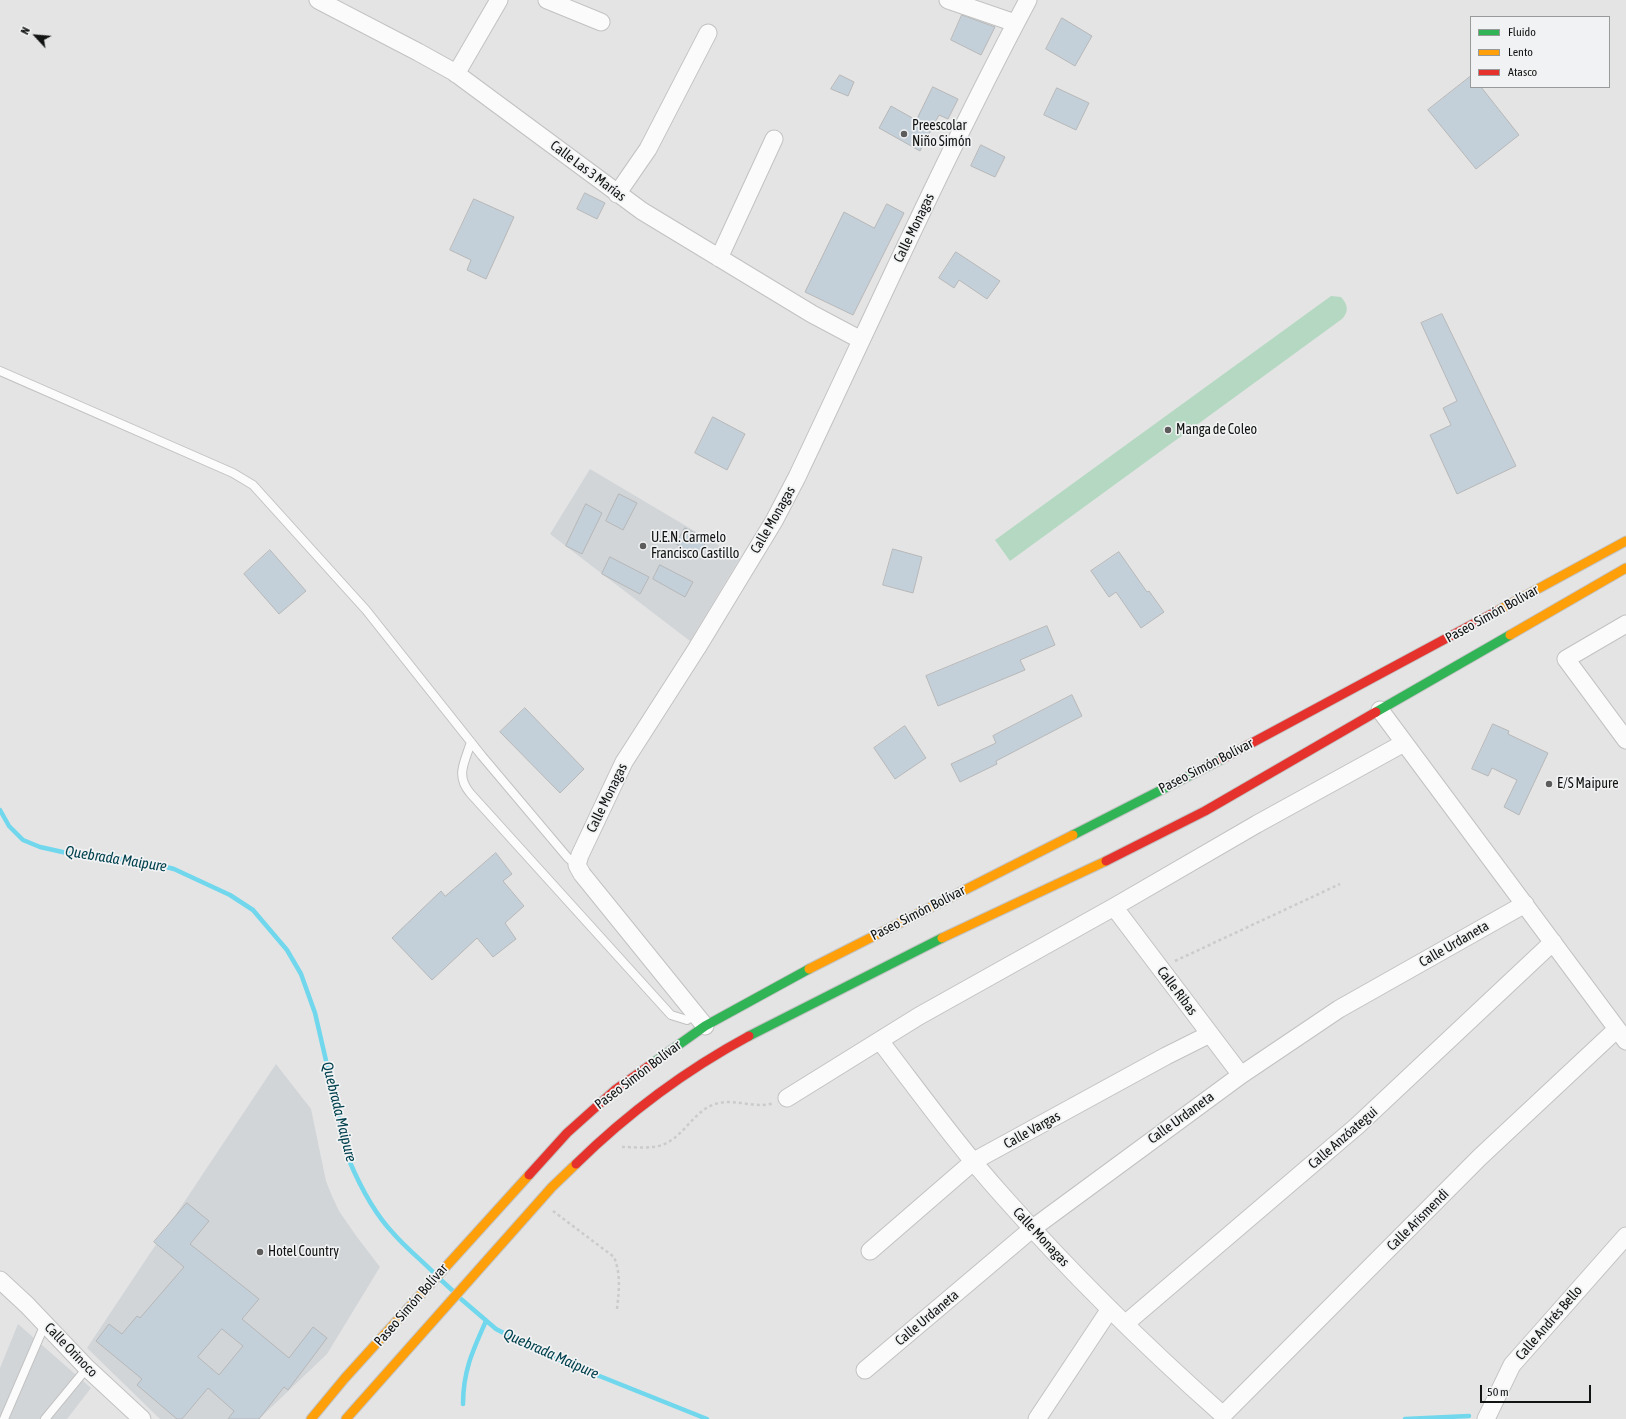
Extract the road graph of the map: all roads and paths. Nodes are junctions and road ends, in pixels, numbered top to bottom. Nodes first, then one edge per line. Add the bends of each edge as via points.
1 (318, 0) edge
2 (499, 0) edge
3 (547, 0) edge
4 (948, 0) edge
5 (1028, 0) edge
6 (601, 22) dead end
7 (1015, 23) junction
8 (708, 33) dead end
9 (456, 74) junction
10 (774, 139) dead end
11 (617, 194) junction
12 (719, 258) junction
13 (861, 340) junction
14 (0, 371) edge
15 (1626, 541) edge
16 (1626, 568) edge
17 (1626, 624) edge
18 (1380, 710) junction
19 (1626, 740) edge
20 (471, 742) junction
21 (1404, 743) junction
22 (578, 864) junction
23 (1340, 884) dead end
24 (1524, 904) junction
25 (1114, 907) junction
26 (1553, 942) junction
27 (1160, 968) junction
28 (700, 1020) junction
29 (1210, 1034) junction
30 (1622, 1035) edge
31 (880, 1041) junction
32 (1241, 1075) junction
33 (787, 1098) joint
34 (594, 1146) junction
35 (974, 1162) junction
36 (540, 1201) junction
37 (1033, 1228) junction
38 (1626, 1236) edge
39 (870, 1251) dead end
40 (0, 1280) edge
41 (617, 1309) dead end
42 (1110, 1309) junction
43 (45, 1324) junction
44 (1125, 1324) junction
45 (87, 1368) junction
46 (865, 1370) dead end
47 (1222, 1415) joint
48 (4, 1419) edge
49 (45, 1419) edge
50 (142, 1419) edge
51 (311, 1419) edge
52 (346, 1419) edge
53 (1037, 1419) edge
54 (1486, 1419) edge

1 - 9 street, Calle Las 3 Marías
2 - 9 street
3 - 6 street
4 - 7 street
5 - 7 street, Calle Monagas
7 - 13 street, Calle Monagas
8 - 11 street via 648,150
9 - 11 street, Calle Las 3 Marías
10 - 12 street
11 - 12 street, Calle Las 3 Marías
12 - 13 street, Calle Las 3 Marías
13 - 22 street, Calle Monagas via 774,521 624,762
14 - 20 lane via 233,473 253,485 366,610
15 - 28 main road, Paseo Simón Bolívar via 1199,771 742,1003
16 - 18 main road, Paseo Simón Bolívar
17 - 19 street via 1566,659
18 - 21 street
18 - 34 main road, Paseo Simón Bolívar via 1164,833 931,944 730,1046 653,1097
20 - 22 lane via 568,858
20 - 28 lane via 461,772 463,784 470,793 671,1015 686,1020
21 - 24 street
21 - 25 street
22 - 28 street via 582,874
23 - 27 path
24 - 26 street
24 - 32 street, Calle Urdaneta via 1339,1009
25 - 27 street, Calle Ribas
25 - 31 street via 919,1016
26 - 30 street
26 - 44 street, Calle Anzóategui via 1357,1126
27 - 29 street, Calle Ribas
28 - 51 main road, Paseo Simón Bolívar via 591,1111 540,1161
29 - 32 street, Calle Ribas
29 - 35 street, Calle Vargas
30 - 47 street, Calle Arismendi via 1480,1157
31 - 33 street
31 - 35 street, Calle Monagas
32 - 37 street, Calle Urdaneta
33 - 34 path via 772,1104 719,1103 700,1113 679,1135 661,1146
34 - 36 main road, Paseo Simón Bolívar
35 - 37 street, Calle Monagas
35 - 39 street, Calle Vargas
36 - 41 path via 614,1257 620,1280
36 - 52 main road, Paseo Simón Bolívar
37 - 42 street, Calle Monagas
37 - 46 street, Calle Urdaneta
38 - 54 street, Calle Andrés Bello via 1512,1365
40 - 43 street, Calle Orinoco
42 - 44 street, Calle Monagas
42 - 53 street
43 - 45 street, Calle Orinoco
43 - 48 lane
44 - 47 street, Calle Monagas
45 - 49 lane
45 - 50 street, Calle Orinoco

